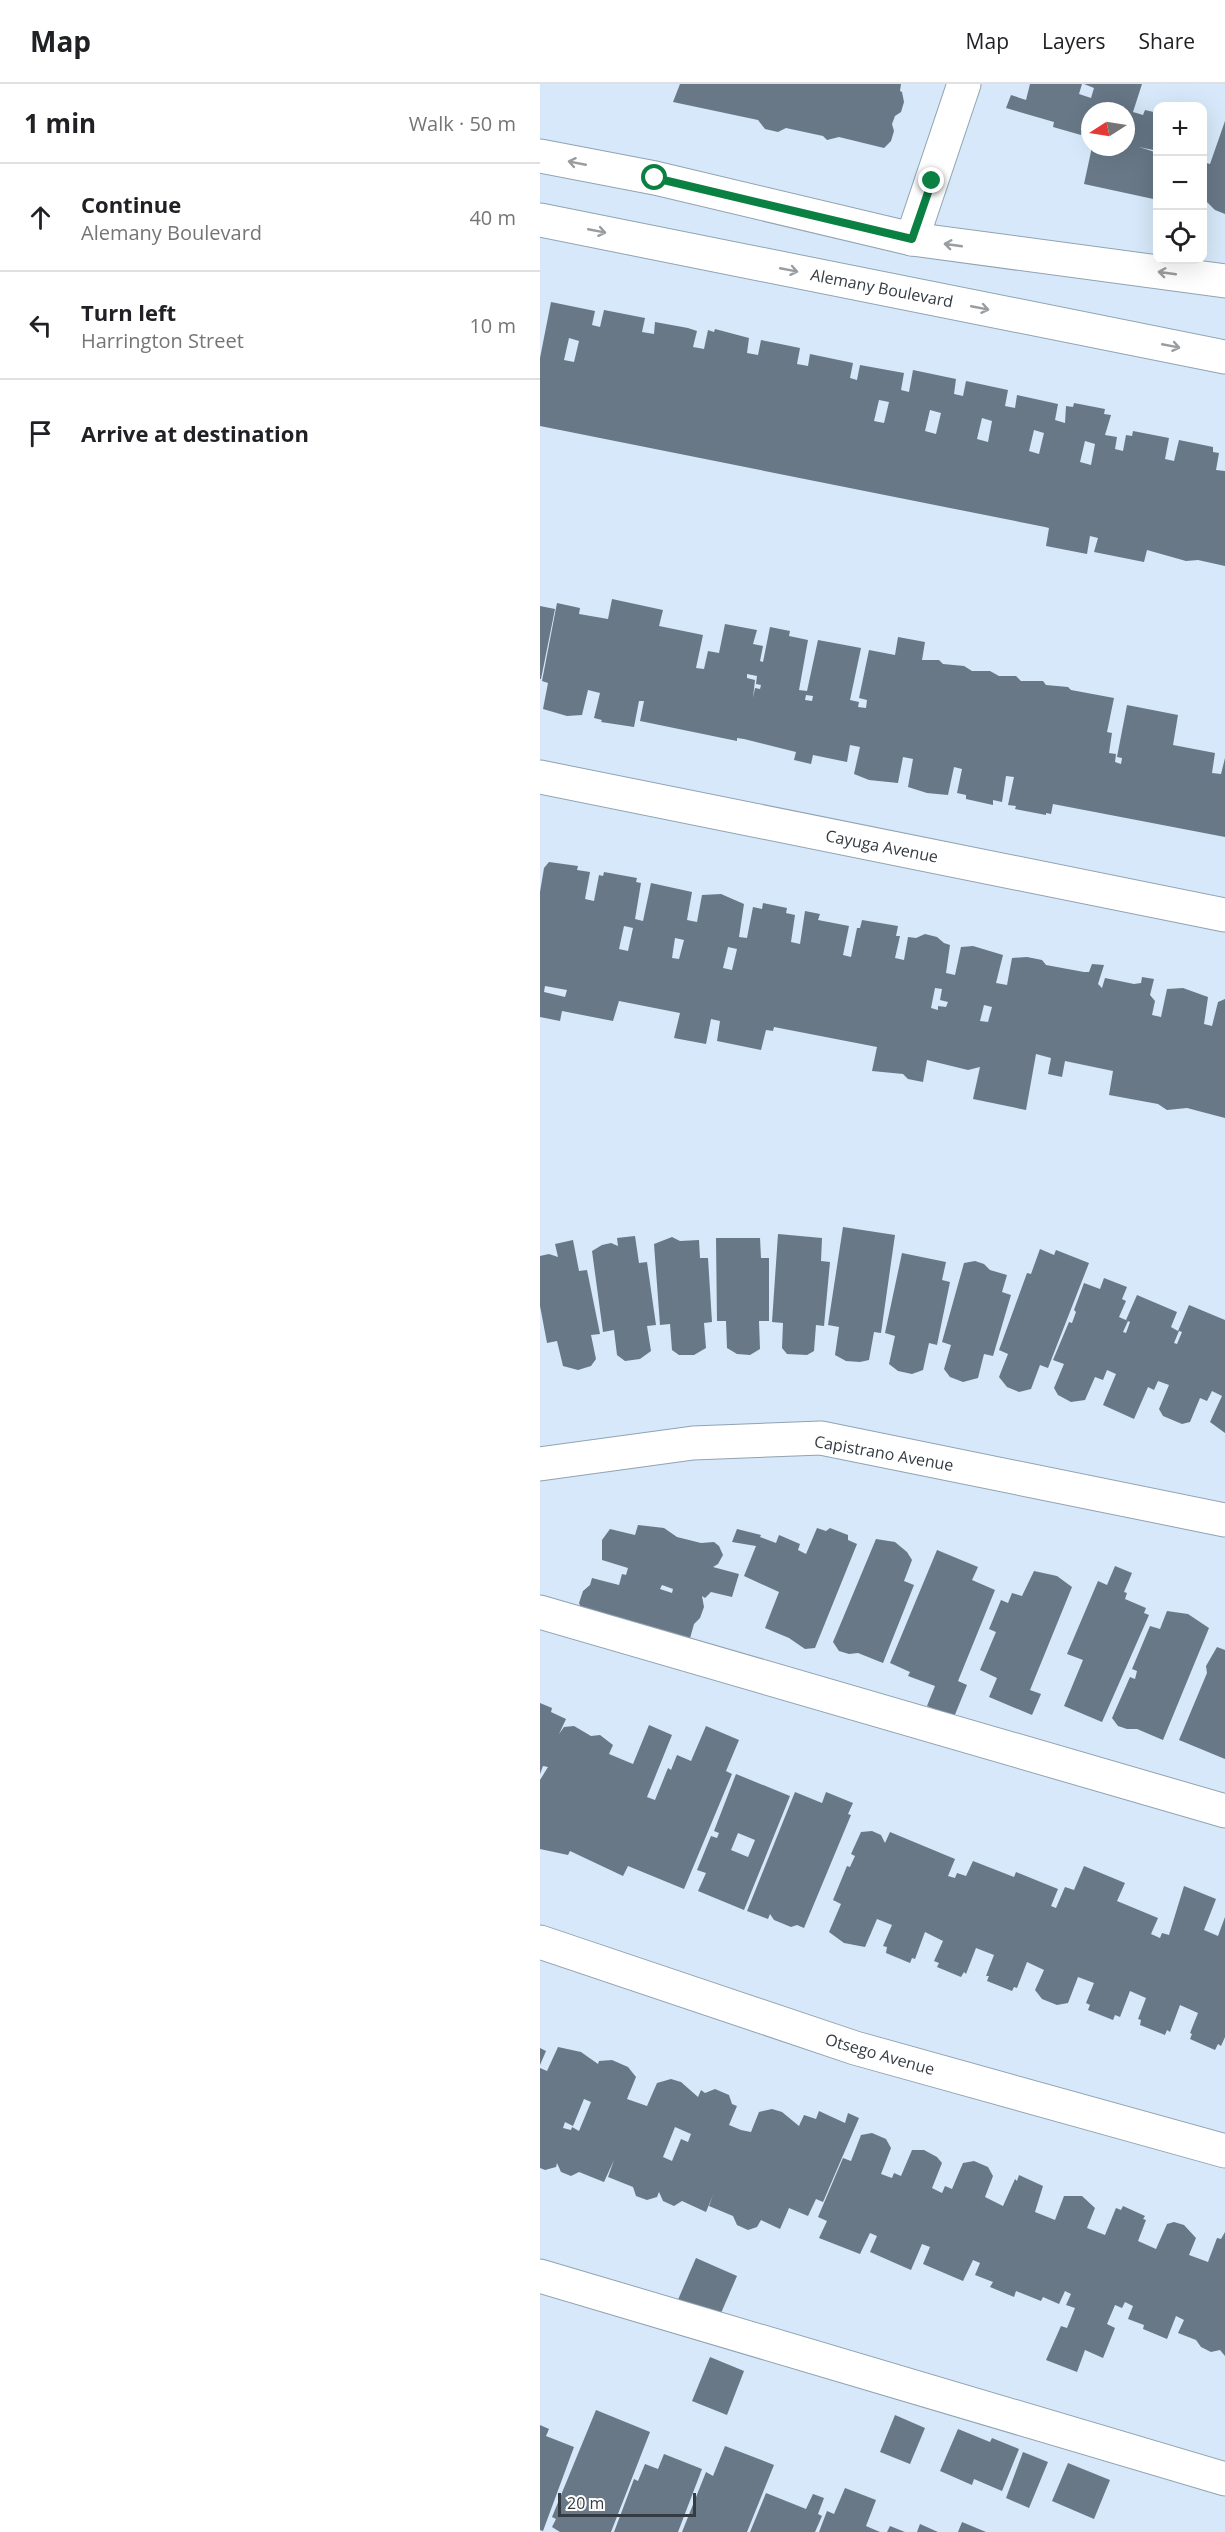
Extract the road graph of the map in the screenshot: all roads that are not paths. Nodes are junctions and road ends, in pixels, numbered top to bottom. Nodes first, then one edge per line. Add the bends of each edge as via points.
1 (964, 84) edge
2 (540, 156) edge
3 (540, 220) edge
4 (912, 239) junction
5 (1225, 281) edge
6 (1225, 357) edge
7 (540, 777) edge
8 (1225, 915) edge
9 (541, 1466) edge
10 (1225, 1520) edge
11 (540, 1612) edge
12 (1225, 1811) edge
13 (540, 1942) edge
14 (1225, 2151) edge
15 (540, 2276) edge
16 (1225, 2479) edge

1 - 4 street
4 -> 2 street via 655,178
3 -> 6 street, Alemany Boulevard
5 -> 4 street
7 - 8 street, Cayuga Avenue
9 - 10 street, Capistrano Avenue via 693,1443 821,1438
11 - 12 street
13 - 14 street, Otsego Avenue via 855,2048
15 - 16 street

